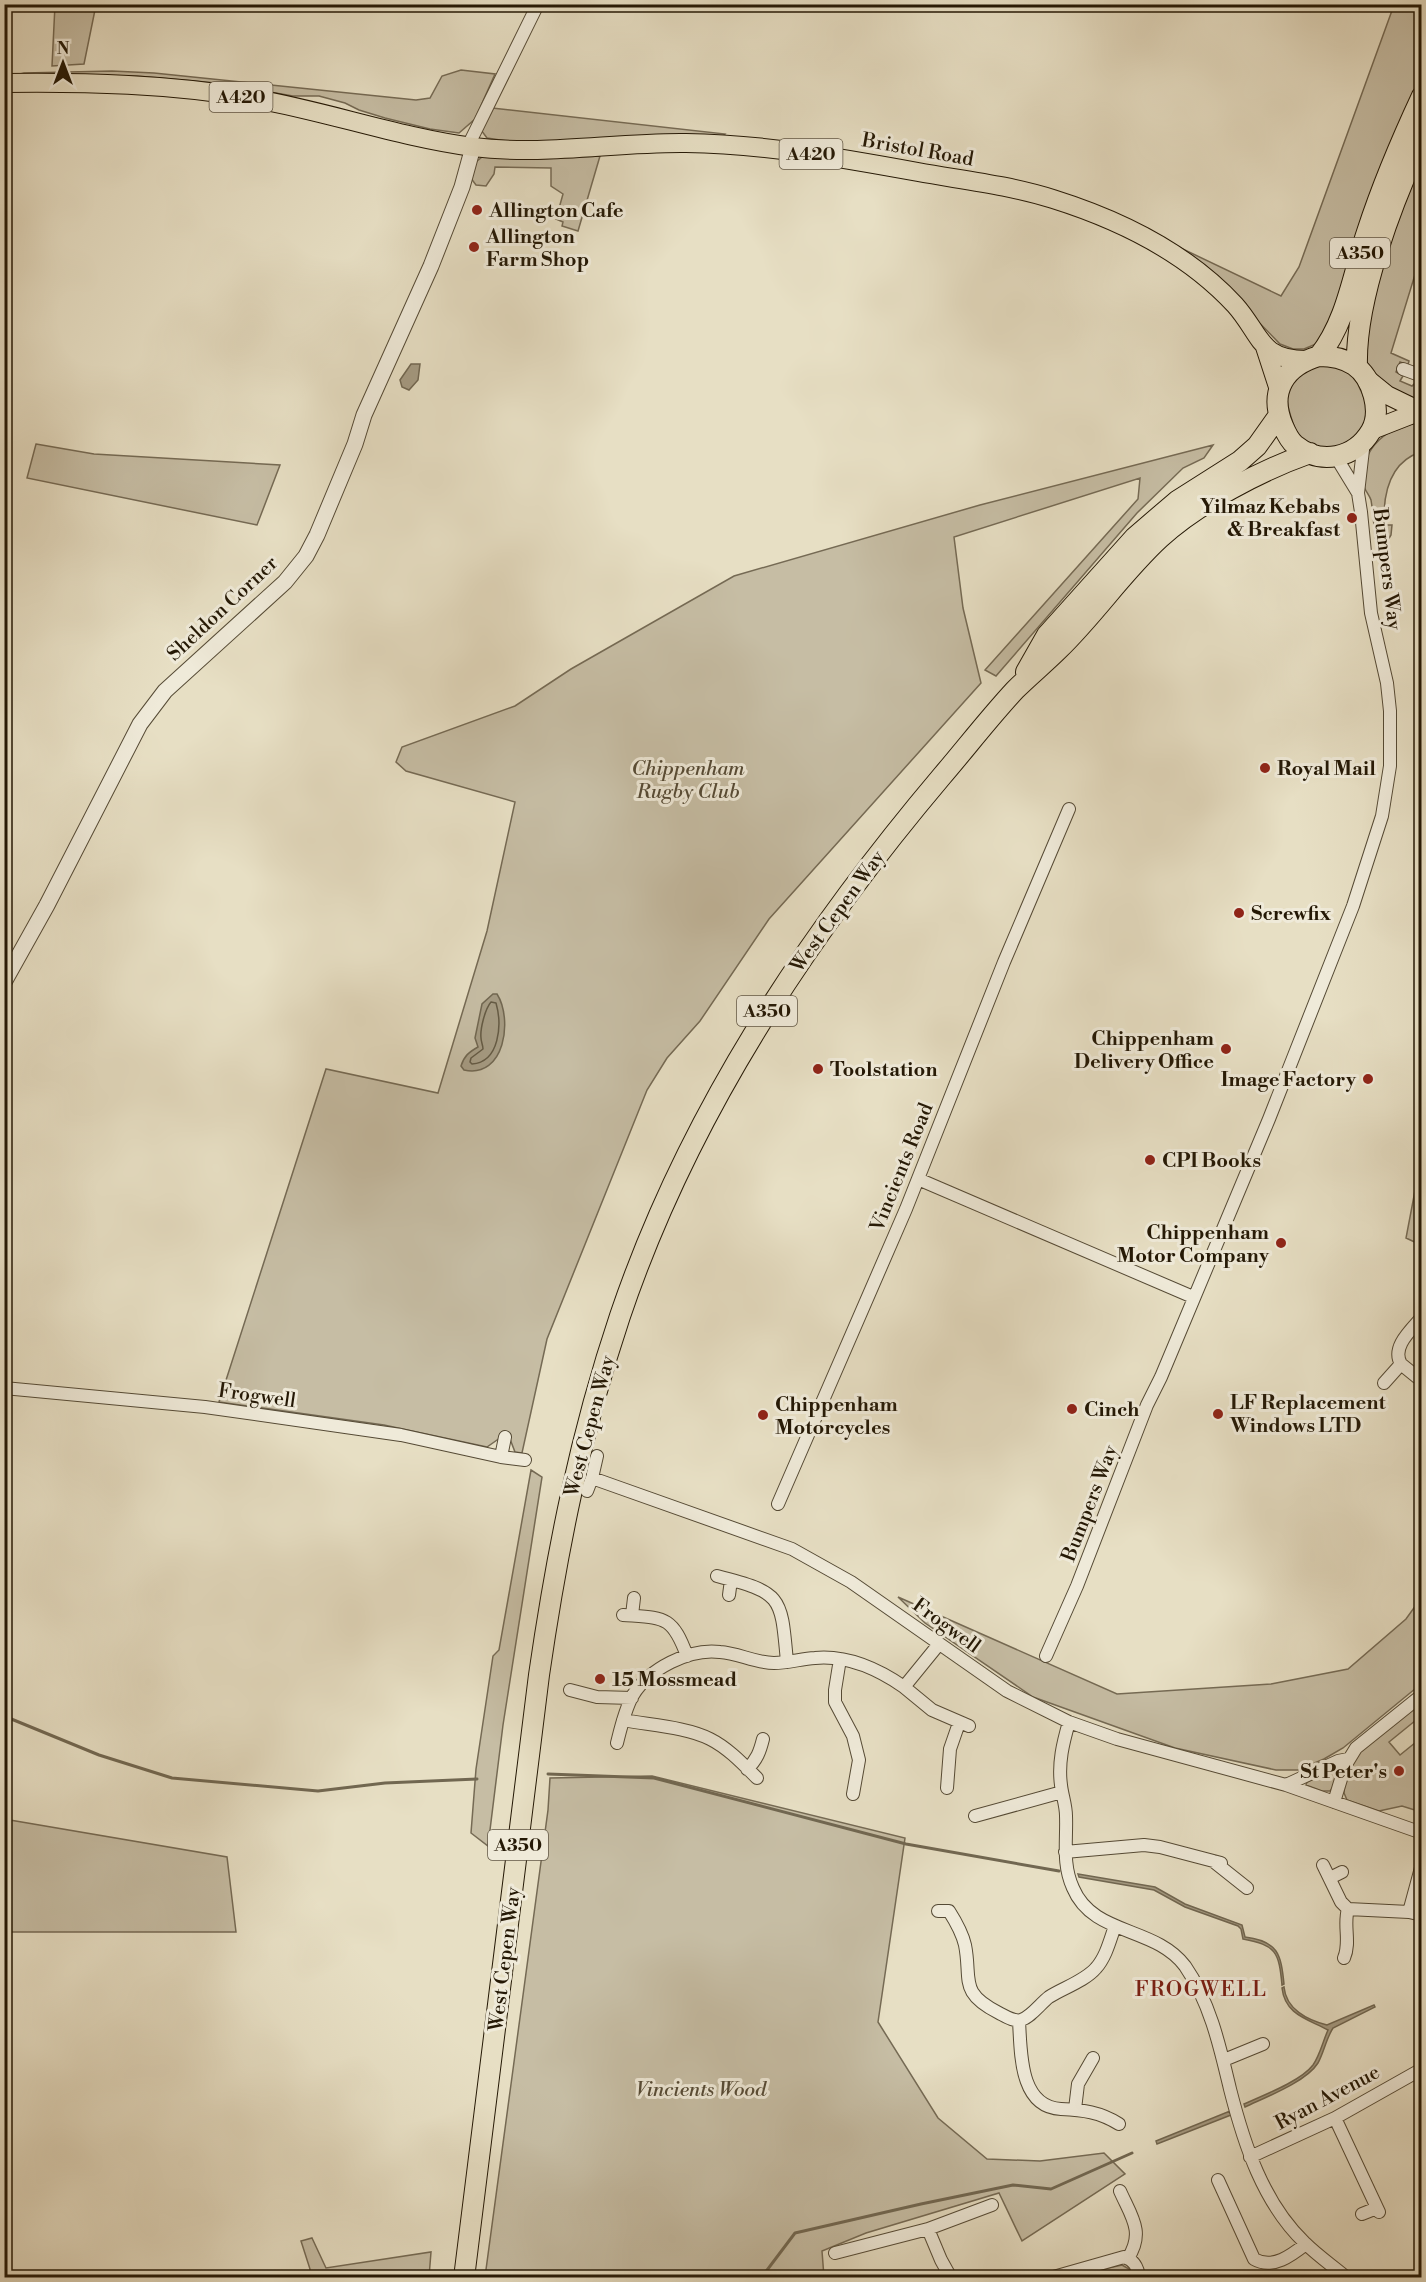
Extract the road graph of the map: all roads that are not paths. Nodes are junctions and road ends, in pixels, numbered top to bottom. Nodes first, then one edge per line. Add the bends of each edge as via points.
1 (538, 4) edge
2 (4, 83) edge
3 (1422, 96) edge
4 (1422, 138) edge
5 (470, 146) junction
6 (1265, 347) junction
7 (1312, 358) junction
8 (1361, 372) junction
9 (1279, 390) junction
10 (1420, 412) edge
11 (1279, 416) junction
12 (1368, 435) junction
13 (1310, 453) junction
14 (1336, 457) junction
15 (1358, 493) junction
16 (1016, 689) junction
17 (1069, 809) dead end
18 (4, 982) edge
19 (918, 1179) junction
20 (1193, 1297) junction
21 (1422, 1317) edge
22 (1401, 1364) junction
23 (1417, 1377) dead end
24 (1384, 1383) dead end
25 (4, 1388) edge
26 (505, 1437) dead end
27 (597, 1456) dead end
28 (501, 1457) junction
29 (525, 1460) dead end
30 (592, 1478) junction
31 (587, 1491) dead end
32 (778, 1504) dead end
33 (717, 1576) dead end
34 (731, 1580) junction
35 (729, 1595) dead end
36 (634, 1598) dead end
37 (939, 1644) junction
38 (687, 1656) junction
39 (1046, 1656) dead end
40 (840, 1659) junction
41 (787, 1662) junction
42 (904, 1687) junction
43 (570, 1690) dead end
44 (1422, 1695) edge
45 (632, 1698) junction
46 (623, 1720) junction
47 (1069, 1722) junction
48 (763, 1738) dead end
49 (617, 1743) dead end
50 (1348, 1759) junction
51 (944, 1780) dead end
52 (1286, 1785) junction
53 (1062, 1792) junction
54 (853, 1794) dead end
55 (1334, 1802) junction
56 (975, 1816) dead end
57 (1422, 1833) edge
58 (1065, 1852) junction
59 (1422, 1864) edge
60 (1323, 1865) dead end
61 (1342, 1872) dead end
62 (1330, 1878) junction
63 (1246, 1888) dead end
64 (947, 1908) dead end
65 (1348, 1909) junction
66 (1415, 1913) edge
67 (1116, 1926) junction
68 (1344, 1958) dead end
69 (1019, 2021) junction
70 (1255, 2045) dead end
71 (1224, 2060) junction
72 (1091, 2065) dead end
73 (1422, 2069) edge
74 (1075, 2109) junction
75 (1116, 2118) dead end
76 (1335, 2118) junction
77 (1250, 2157) junction
78 (1223, 2184) dead end
79 (1120, 2190) dead end
80 (992, 2205) dead end
81 (1362, 2214) dead end
82 (928, 2229) junction
83 (1306, 2244) junction
84 (835, 2253) dead end
85 (1128, 2258) junction
86 (464, 2277) edge
87 (951, 2277) edge
88 (1050, 2277) edge
89 (1139, 2277) edge
90 (1347, 2277) edge

1 - 5 street
2 - 5 main road, A420 via 186,89 253,98
3 - 7 highway, A350 via 1374,210 1338,325
4 - 8 highway, A350 via 1392,209 1370,281 1357,337
5 - 6 main road, Bristol Road / A420 via 527,150 684,143 739,145 847,159 1050,198 1140,233 1171,251 1236,306
5 - 18 street, Sheldon Corner via 462,187 306,556 285,582 165,690 140,724
6 - 7 main road, Bristol Road / A420 via 1288,360
6 - 9 main road, Bristol Road / A420
7 - 8 highway via 1332,356
7 - 9 highway, A350 via 1289,372
8 - 10 main road via 1387,395
8 - 12 highway, A350 via 1376,405 1376,417
9 - 11 highway
10 - 12 main road
11 - 13 highway via 1295,445
11 - 16 highway, West Cepen Way / A350 via 1257,446 1240,461 1177,501 1135,537 1047,635
12 - 14 highway via 1347,454
12 - 15 street, Bumpers Way
13 - 14 highway, A350
13 - 16 highway, West Cepen Way / A350 via 1283,462 1178,523 1147,551 1061,648
14 - 15 street, Bumpers Way
15 - 20 street, Bumpers Way via 1371,613 1390,711 1390,766 1382,816 1353,906
16 - 86 highway, West Cepen Way / A350 via 889,839 778,993 722,1086 688,1154 621,1313 573,1477 553,1579
17 - 19 street, Vincients Road
19 - 20 street
19 - 32 street, Vincients Road
20 - 39 street, Bumpers Way
21 - 22 street via 1399,1347
22 - 23 street
22 - 24 street
25 - 28 street, Frogwell via 205,1407 401,1435
26 - 28 street
27 - 30 street
28 - 29 street, Frogwell
30 - 31 street
30 - 37 street, Frogwell via 792,1549 851,1582
33 - 34 street
34 - 35 street
34 - 41 street via 765,1590 777,1603 784,1624
36 - 38 street via 628,1615 656,1617 669,1623 678,1633
37 - 42 street
37 - 47 street, Frogwell via 1007,1691
38 - 41 street via 721,1652 757,1661
38 - 45 street via 652,1676
40 - 41 street
40 - 42 street via 874,1670
40 - 54 street via 835,1702 859,1760
42 - 51 street via 927,1706 964,1724 950,1749
43 - 45 street via 597,1697
44 - 50 street via 1359,1745
45 - 46 street
46 - 48 street via 708,1738 752,1773
46 - 49 street
47 - 52 street, Frogwell
47 - 53 street via 1061,1752
50 - 52 street
50 - 55 street
52 - 55 street, Frogwell
53 - 56 street
53 - 58 street
55 - 57 street, Frogwell
58 - 63 street via 1144,1845 1217,1862
58 - 67 street via 1068,1875 1080,1902 1093,1916
59 - 66 street
60 - 62 street
61 - 62 street
62 - 65 street
64 - 69 street via 962,1935 969,1986 986,2006
65 - 66 street
65 - 68 street
67 - 69 street via 1096,1975 1050,1997
67 - 71 street via 1160,1944 1179,1960 1204,2005
69 - 74 street via 1024,2068 1033,2095 1046,2106
70 - 71 street
71 - 77 street
72 - 74 street via 1078,2084
73 - 76 street, Ryan Avenue
74 - 75 street
76 - 77 street, Ryan Avenue
76 - 81 street via 1378,2210
77 - 83 street via 1272,2200
78 - 83 street via 1254,2259 1263,2263 1279,2261
79 - 85 street via 1137,2229 1136,2245
80 - 82 street
82 - 84 street
82 - 87 street
83 - 90 street
85 - 88 street
85 - 89 street via 1136,2265

